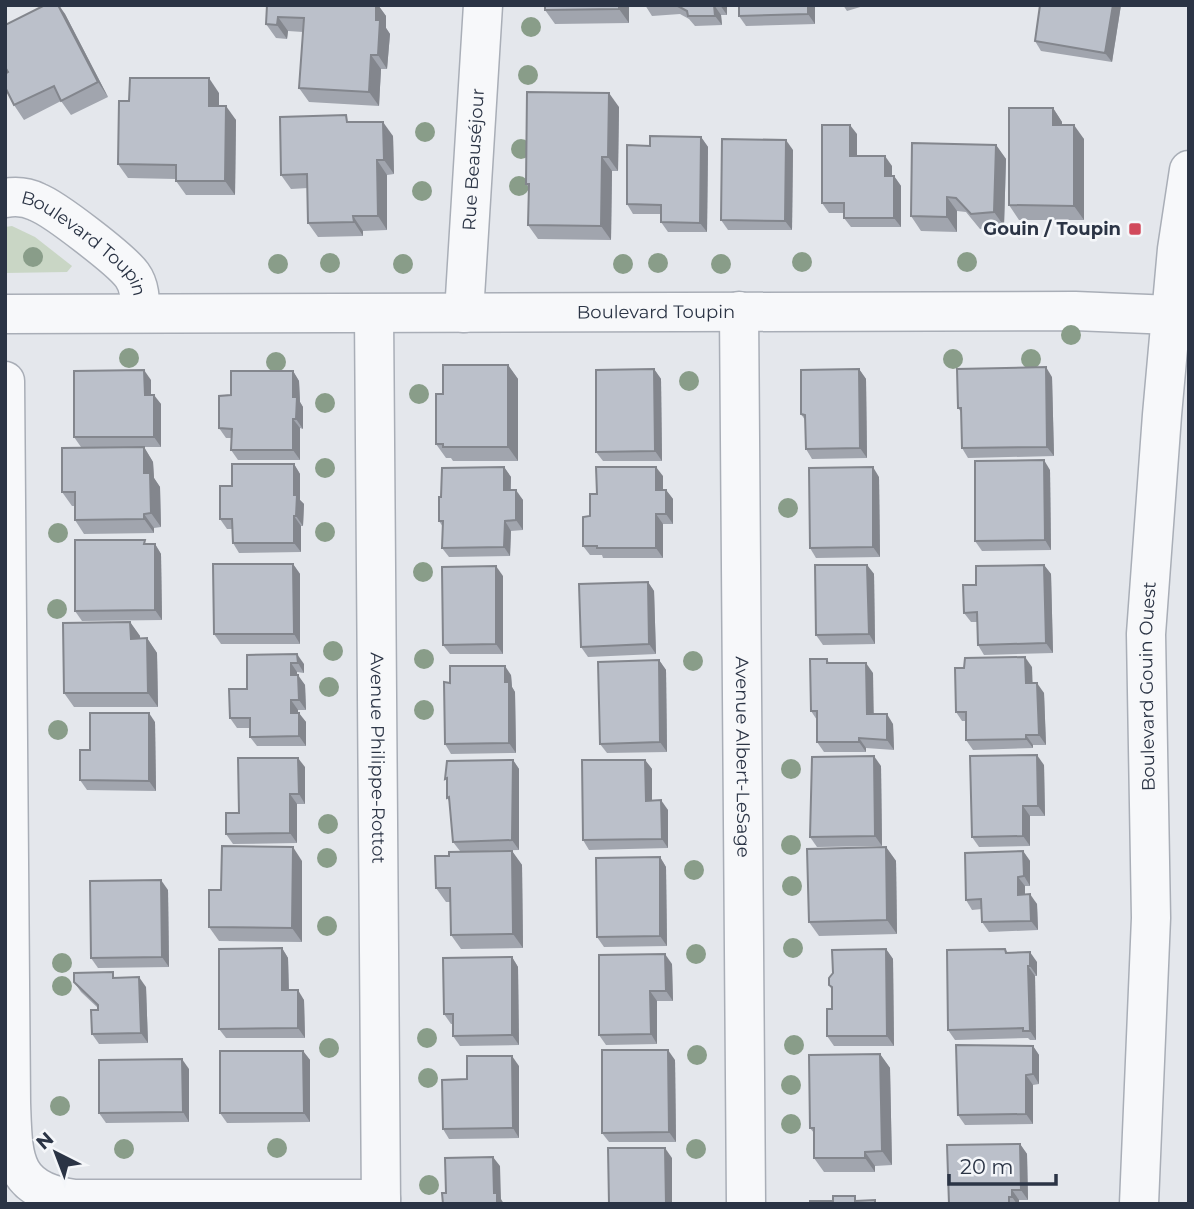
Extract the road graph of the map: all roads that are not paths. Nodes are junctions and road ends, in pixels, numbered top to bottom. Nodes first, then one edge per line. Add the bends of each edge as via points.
1 (483, 5) edge
2 (1189, 170) edge
3 (5, 198) edge
4 (739, 311) junction
5 (140, 312) junction
6 (464, 313) junction
7 (5, 314) edge
8 (374, 314) junction
9 (1183, 315) edge
10 (5, 381) edge
11 (381, 1201) edge
12 (746, 1204) edge
13 (1139, 1204) edge

1 - 6 street, Rue Beauséjour
2 - 9 street, Boulevard Gouin Ouest via 1177,249
3 - 5 street, Boulevard Toupin via 26,198 49,207 126,269 139,292
4 - 6 street, Boulevard Toupin
4 - 9 street, Boulevard Toupin
4 - 12 street, Avenue Albert-LeSage
5 - 7 street, Boulevard Toupin
5 - 8 street, Boulevard Toupin
6 - 8 street, Boulevard Toupin
8 - 11 street, Avenue Philippe-Rottot
9 - 13 street, Boulevard Gouin Ouest via 1162,415 1146,634 1152,918
10 - 11 street via 11,1103 15,1157 21,1173 40,1190 75,1199

